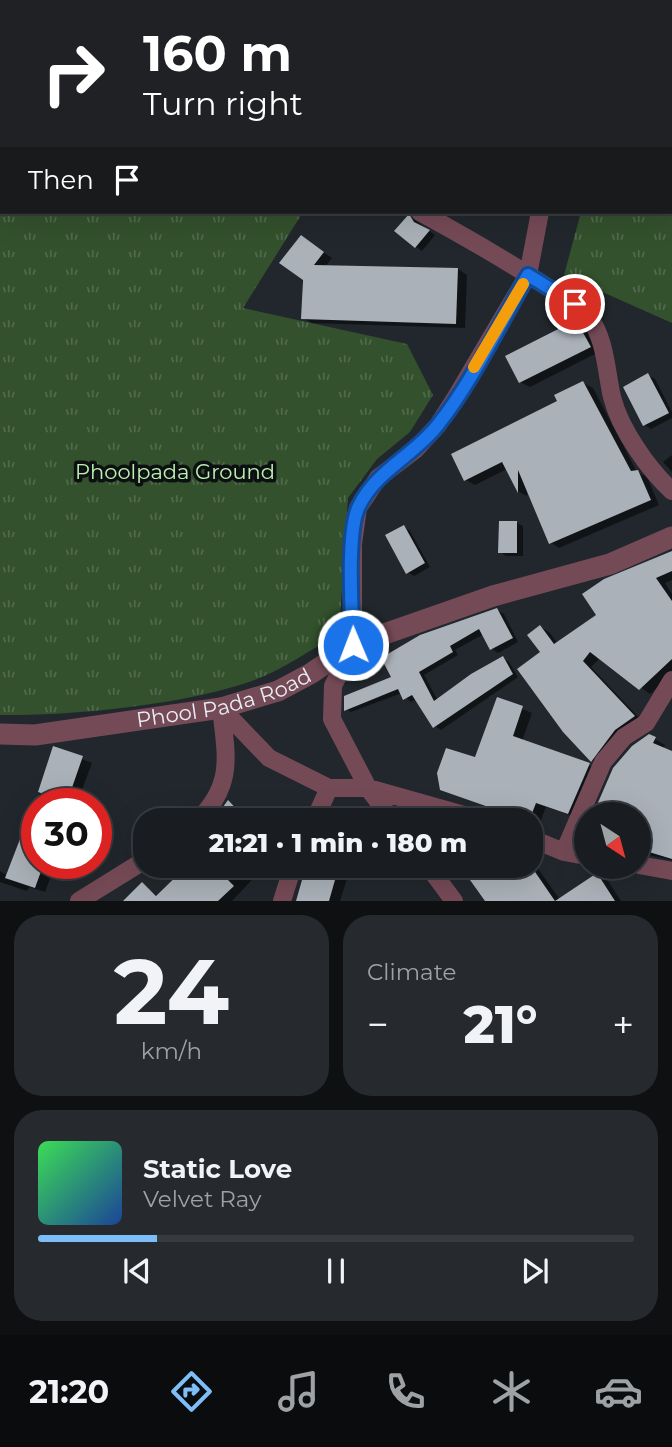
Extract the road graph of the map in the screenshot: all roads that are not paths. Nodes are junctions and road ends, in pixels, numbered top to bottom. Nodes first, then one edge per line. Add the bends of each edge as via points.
1 (424, 214) edge
2 (539, 214) edge
3 (522, 271) junction
4 (672, 492) edge
5 (672, 537) edge
6 (353, 645) junction
7 (672, 680) edge
8 (221, 708) junction
9 (0, 734) edge
10 (329, 788) junction
11 (368, 788) junction
12 (208, 808) edge
13 (320, 808) edge
14 (383, 808) edge
15 (439, 808) edge
16 (543, 843) edge
17 (564, 852) junction
18 (574, 854) edge
19 (133, 867) edge
20 (651, 868) edge
21 (672, 872) edge
22 (289, 878) edge
23 (437, 878) edge
24 (79, 901) edge
25 (282, 901) edge
26 (454, 901) edge

1 - 3 street
2 - 3 street
3 - 4 street via 588,315 607,364 612,399
3 - 6 street via 438,425 378,478 358,508 353,544
5 - 6 street, Phool Pada Road via 610,564 493,596
6 - 8 street, Phool Pada Road via 278,691
6 - 11 street via 333,687 332,719
7 - 17 street via 646,723 624,737 603,762
8 - 9 street, Phool Pada Road via 35,735
8 - 10 street via 270,758
8 - 12 street via 228,773
10 - 11 street
10 - 13 street
11 - 14 street
11 - 15 street
16 - 17 street
17 - 18 street
19 - 24 street
20 - 21 street
22 - 25 street
23 - 26 street

